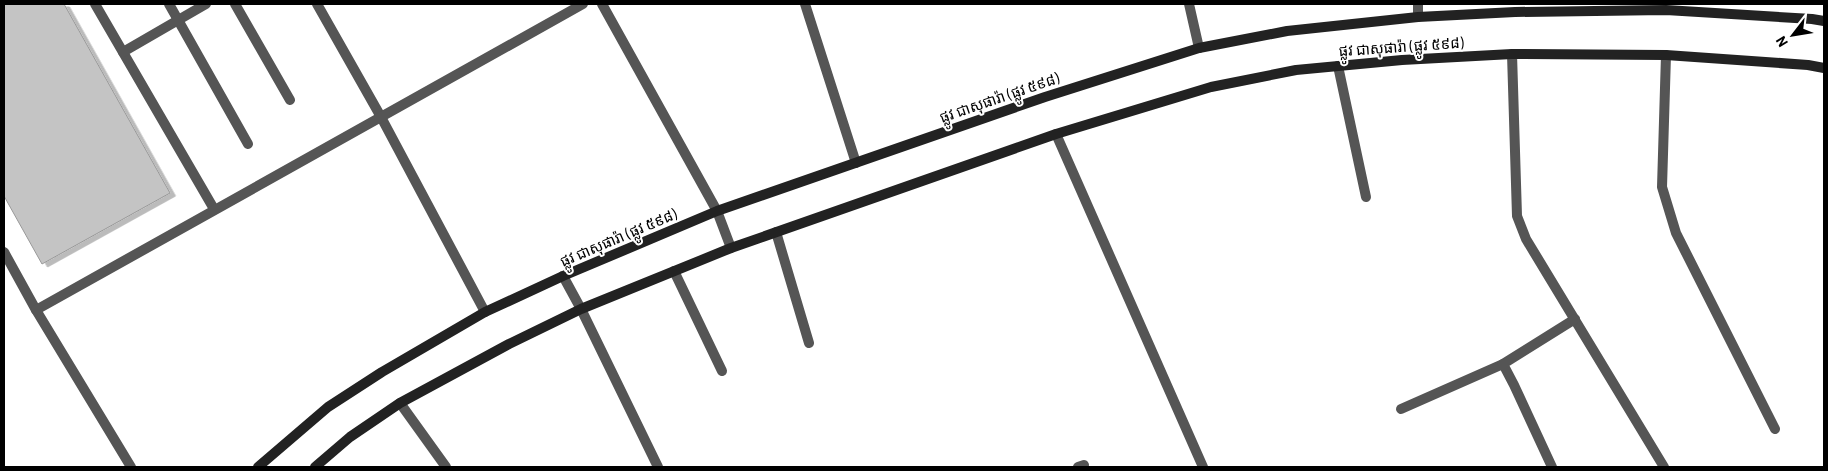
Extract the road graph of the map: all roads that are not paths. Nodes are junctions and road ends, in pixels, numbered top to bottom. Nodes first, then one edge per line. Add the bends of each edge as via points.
1 (95, 4) edge
2 (170, 4) edge
3 (206, 4) edge
4 (235, 4) edge
5 (317, 4) edge
6 (584, 4) edge
7 (602, 4) edge
8 (805, 4) edge
9 (1189, 4) edge
10 (1418, 4) edge
11 (1418, 18) junction
12 (178, 20) junction
13 (1824, 21) edge
14 (1199, 48) junction
15 (123, 52) junction
16 (1512, 54) junction
17 (1666, 54) junction
18 (1338, 66) junction
19 (1824, 68) edge
20 (290, 100) dead end
21 (381, 117) junction
22 (1056, 134) junction
23 (248, 144) dead end
24 (856, 163) junction
25 (1366, 197) dead end
26 (214, 209) junction
27 (717, 211) junction
28 (776, 232) junction
29 (731, 248) junction
30 (4, 252) edge
31 (674, 271) junction
32 (563, 276) junction
33 (581, 309) junction
34 (36, 310) junction
35 (485, 312) junction
36 (1575, 319) junction
37 (809, 343) dead end
38 (1503, 364) junction
39 (722, 371) dead end
40 (400, 403) junction
41 (1401, 409) dead end
42 (1775, 429) dead end
43 (131, 467) edge
44 (258, 467) edge
45 (314, 467) edge
46 (446, 467) edge
47 (658, 467) edge
48 (1203, 467) edge
49 (1552, 467) edge
50 (1664, 467) edge

1 - 15 street
2 - 12 street
3 - 12 street
4 - 20 street
5 - 21 street
6 - 21 street
7 - 27 street
8 - 24 street
9 - 14 street
10 - 11 street
11 - 13 main road, ផ្លូវ ជាសុផារ៉ា (ផ្លូវ ៥៩៨) via 1515,12 1666,10
11 - 14 main road, ផ្លូវ ជាសុផារ៉ា (ផ្លូវ ៥៩៨) via 1287,31
12 - 15 street
12 - 23 street
14 - 24 main road, ផ្លូវ ជាសុផារ៉ា (ផ្លូវ ៥៩៨) via 1045,96
15 - 26 street
16 - 17 main road, ផ្លូវ ជាសុផារ៉ា (ផ្លូវ ៥៩៨)
16 - 18 main road, ផ្លូវ ជាសុផារ៉ា (ផ្លូវ ៥៩៨)
16 - 36 street via 1517,216 1526,239
17 - 19 main road, ផ្លូវ ជាសុផារ៉ា (ផ្លូវ ៥៩៨)
17 - 42 street via 1662,187 1676,233
18 - 22 main road, ផ្លូវ ជាសុផារ៉ា (ផ្លូវ ៥៩៨) via 1296,70 1211,87
18 - 25 street
21 - 26 street
21 - 35 street
22 - 28 main road, ផ្លូវ ជាសុផារ៉ា (ផ្លូវ ៥៩៨)
22 - 48 street
24 - 27 main road, ផ្លូវ ជាសុផារ៉ា (ផ្លូវ ៥៩៨)
26 - 34 street
27 - 29 street
27 - 32 main road, ផ្លូវ ជាសុផារ៉ា (ផ្លូវ ៥៩៨)
28 - 29 main road, ផ្លូវ ជាសុផារ៉ា (ផ្លូវ ៥៩៨)
28 - 37 street
29 - 31 main road, ផ្លូវ ជាសុផារ៉ា (ផ្លូវ ៥៩៨)
30 - 34 street
31 - 33 main road, ផ្លូវ ជាសុផារ៉ា (ផ្លូវ ៥៩៨)
31 - 39 street
32 - 33 street
32 - 35 main road, ផ្លូវ ជាសុផារ៉ា (ផ្លូវ ៥៩៨)
33 - 40 main road, ផ្លូវ ជាសុផារ៉ា (ផ្លូវ ៥៩៨)
33 - 47 street
34 - 43 street
35 - 44 main road, ផ្លូវ ជាសុផារ៉ា (ផ្លូវ ៥៩៨) via 328,407
36 - 38 street
36 - 50 street
38 - 41 street
38 - 49 street
40 - 45 main road, ផ្លូវ ជាសុផារ៉ា (ផ្លូវ ៥៩៨)
40 - 46 street

